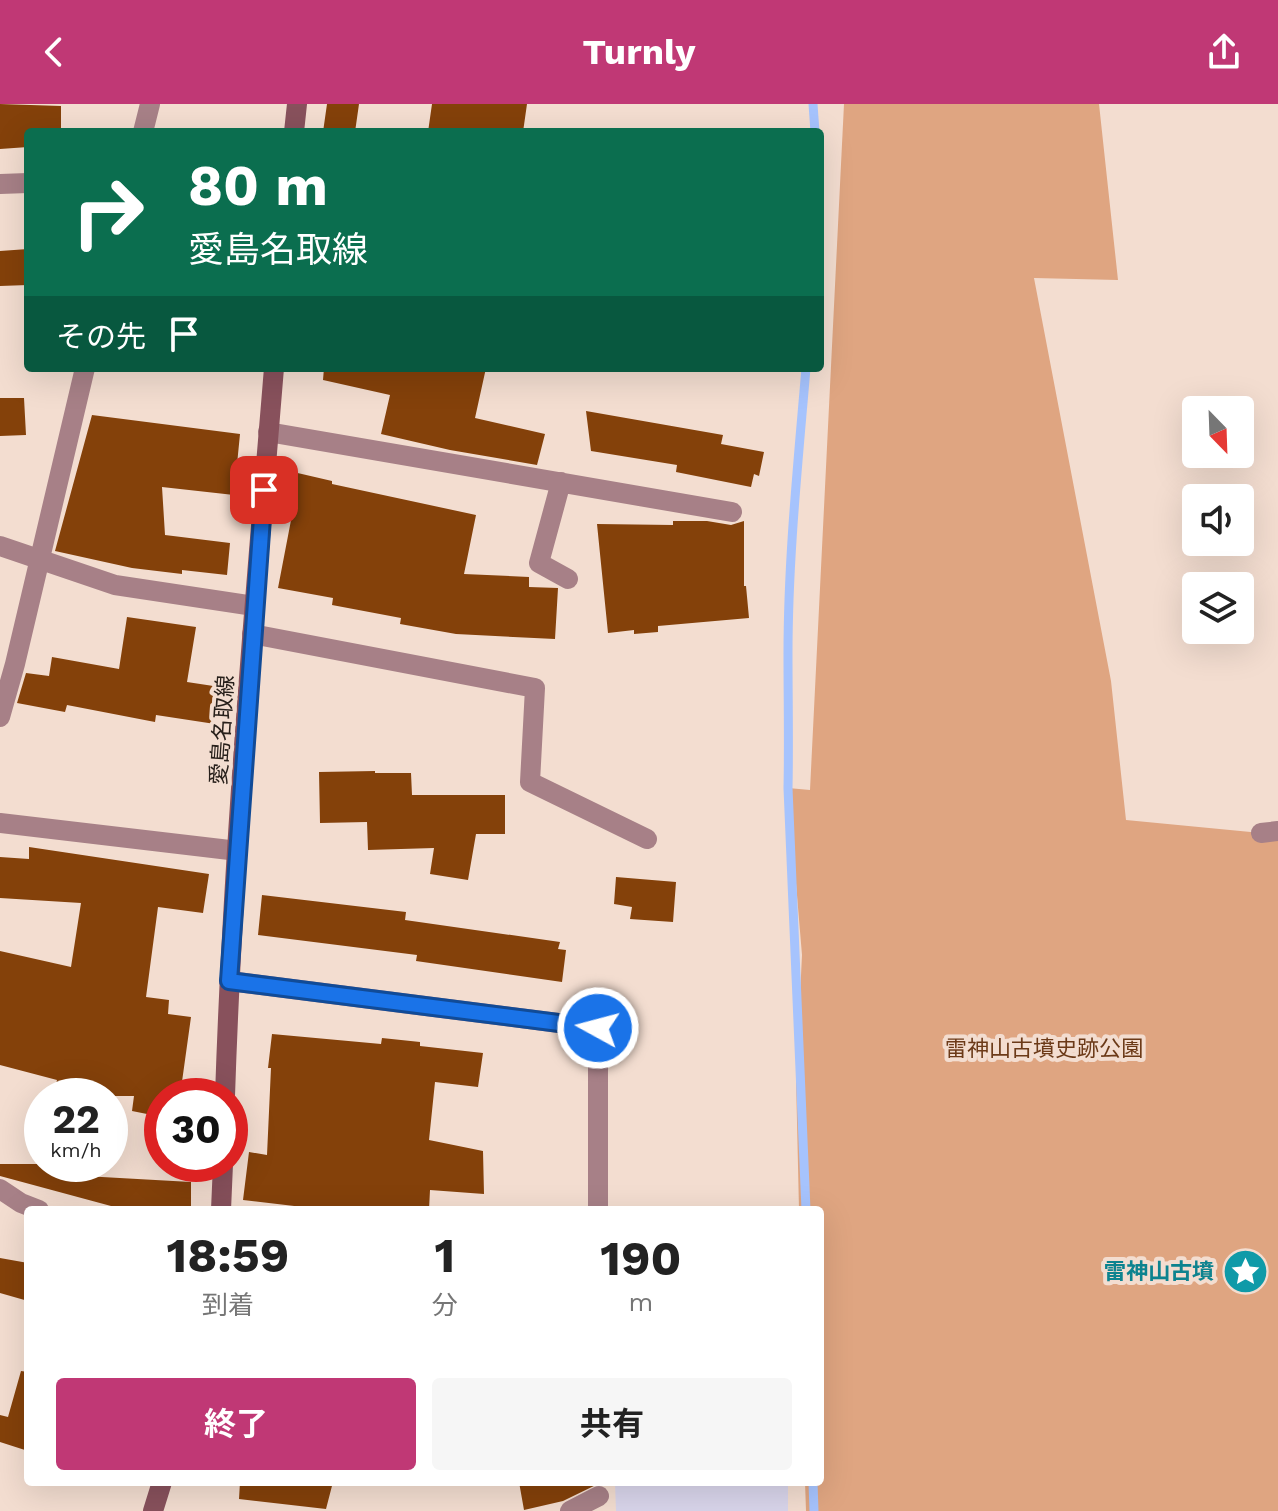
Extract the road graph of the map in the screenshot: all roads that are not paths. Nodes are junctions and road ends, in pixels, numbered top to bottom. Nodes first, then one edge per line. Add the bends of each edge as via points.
1 (150, 104) edge
2 (297, 104) edge
3 (144, 128) edge
4 (294, 128) edge
5 (24, 183) edge
6 (0, 184) edge
7 (84, 372) edge
8 (274, 372) edge
9 (268, 432) junction
10 (561, 482) junction
11 (732, 512) dead end
12 (0, 546) edge
13 (39, 561) junction
14 (568, 579) dead end
15 (254, 606) junction
16 (252, 634) junction
17 (8, 664) edge
18 (0, 717) edge
19 (0, 823) edge
20 (647, 839) dead end
21 (238, 851) junction
22 (229, 981) junction
23 (226, 1078) edge
24 (222, 1182) edge
25 (0, 1189) edge
26 (29, 1206) edge
27 (221, 1206) edge
28 (598, 1206) edge
29 (161, 1486) edge
30 (599, 1496) edge
31 (153, 1511) edge
32 (570, 1511) edge

1 - 3 street
2 - 4 main road
5 - 6 street
7 - 13 street
8 - 9 main road, 愛島名取線
9 - 10 street
9 - 15 main road, 愛島名取線
10 - 11 street
10 - 14 street via 539,563
12 - 13 street
13 - 15 street via 115,585
13 - 17 street
15 - 16 main road, 愛島名取線
16 - 20 street via 535,688 530,782
16 - 21 main road, 愛島名取線
17 - 18 street
19 - 21 street
21 - 22 main road, 愛島名取線
22 - 23 main road, 愛島名取線
22 - 28 street via 598,1028
24 - 27 main road
25 - 26 street
29 - 31 main road
30 - 32 street

